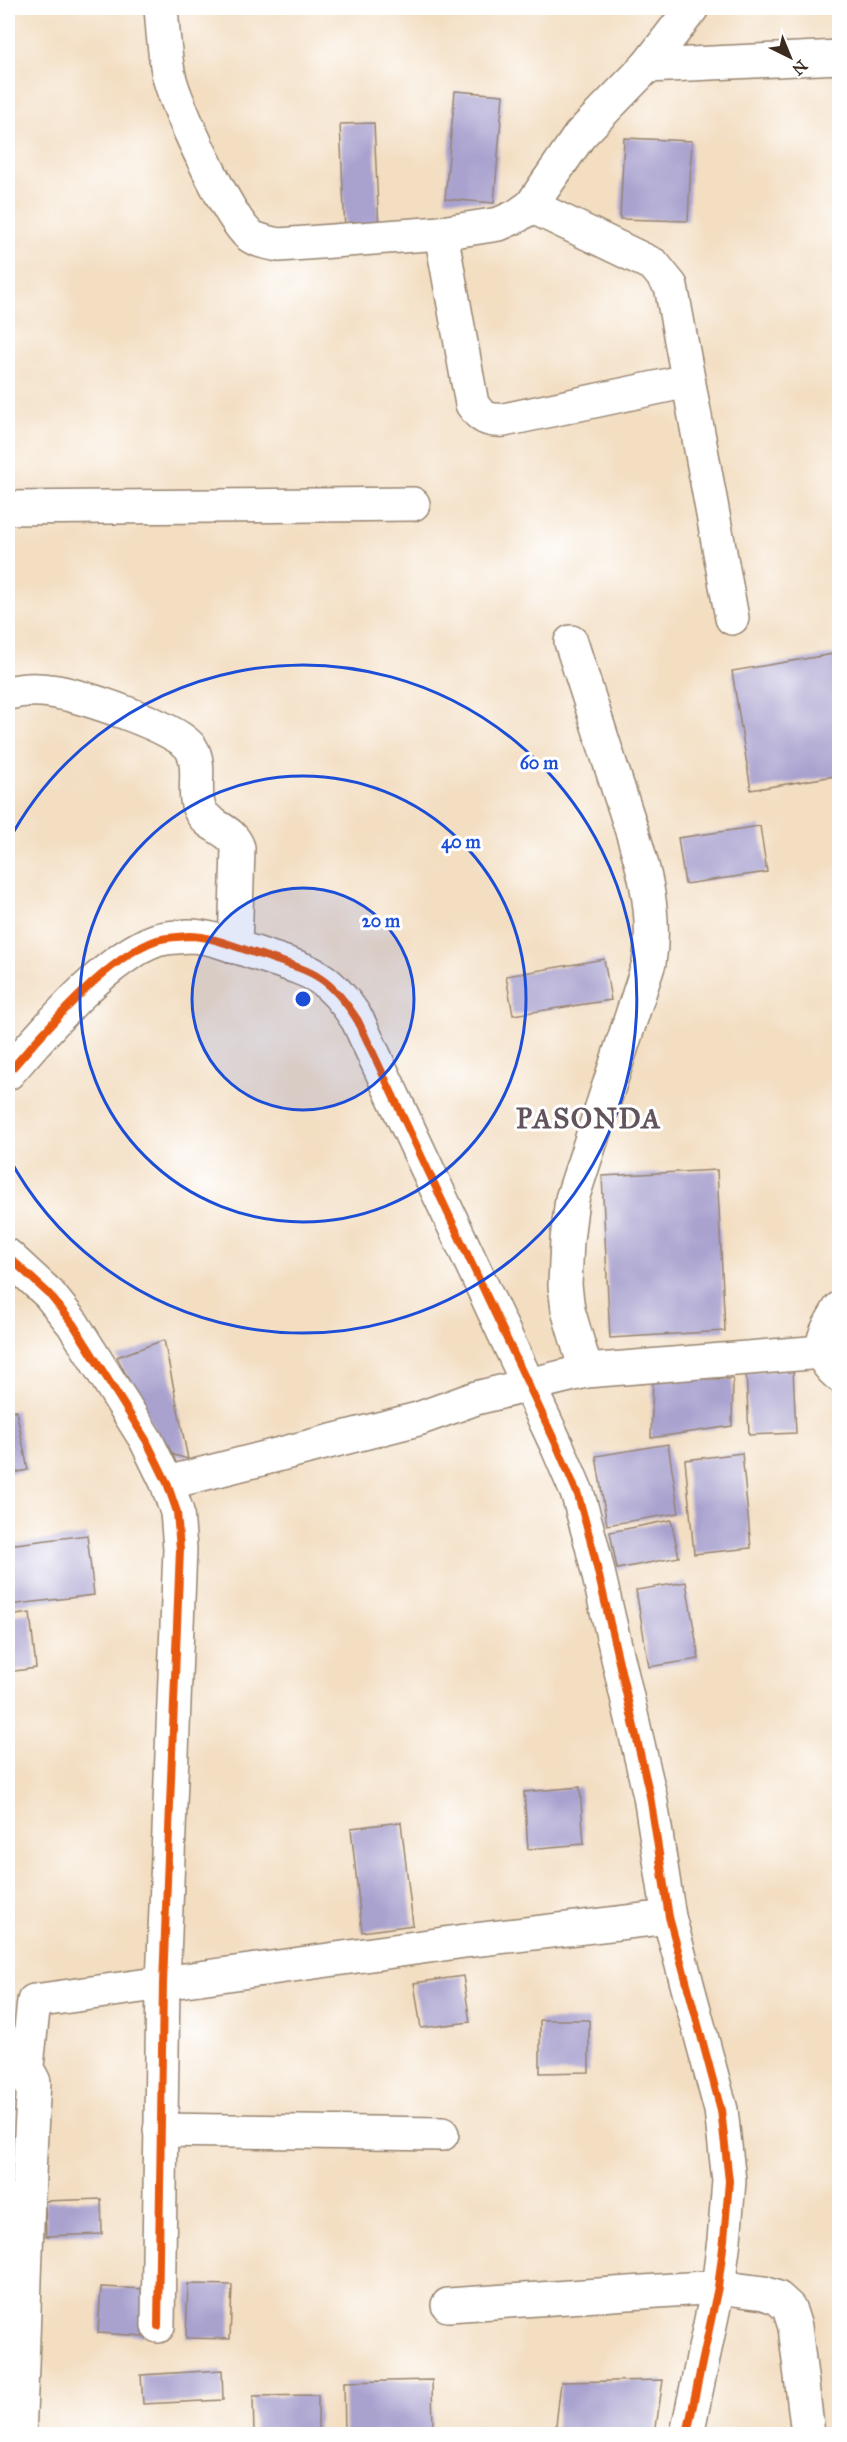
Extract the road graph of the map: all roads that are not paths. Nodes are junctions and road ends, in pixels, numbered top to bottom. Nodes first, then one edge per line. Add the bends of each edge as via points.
1 (161, 8) edge
2 (692, 8) edge
3 (840, 57) edge
4 (647, 66) junction
5 (531, 206) junction
6 (441, 233) junction
7 (688, 381) junction
8 (413, 504) dead end
9 (8, 508) edge
10 (732, 618) dead end
11 (571, 642) dead end
12 (8, 693) edge
13 (235, 947) junction
14 (8, 1073) edge
15 (8, 1256) edge
16 (840, 1308) edge
17 (831, 1364) edge
18 (586, 1371) junction
19 (528, 1384) junction
20 (167, 1483) junction
21 (669, 1917) junction
22 (163, 1984) junction
23 (17, 2075) edge
24 (160, 2130) junction
25 (442, 2134) dead end
26 (18, 2169) edge
27 (718, 2287) junction
28 (448, 2305) dead end
29 (16, 2315) edge
30 (158, 2326) dead end
31 (19, 2434) edge
32 (687, 2434) edge
33 (808, 2434) edge

1 - 6 street via 168,75 175,97 235,219 249,235 279,245
2 - 4 street
3 - 4 street
4 - 5 street via 580,135
5 - 6 street via 499,224
5 - 7 street via 654,265 663,274 670,286
6 - 7 street via 472,404 479,414 491,421 504,420
7 - 10 street
8 - 9 street
11 - 18 street via 642,865 653,937 649,963 572,1199 565,1285 568,1310
12 - 13 street via 58,692 105,705 170,731 188,744 195,757 200,810 208,821 232,836 238,848
13 - 14 street via 191,936 158,940 133,952 69,1005
13 - 19 street via 303,969 323,979 343,998 358,1021
15 - 20 street via 49,1294 73,1324 146,1440
16 - 17 street via 826,1330
17 - 18 street
18 - 19 street
19 - 20 street via 418,1419
19 - 21 street via 578,1495 592,1546 650,1796
20 - 22 street via 177,1512 180,1549
21 - 22 street via 418,1947
21 - 27 street via 721,2110 729,2181
22 - 23 street via 34,2001
22 - 24 street
23 - 26 street via 31,2076 34,2082
24 - 25 street
24 - 30 street
26 - 29 street
27 - 28 street
27 - 32 street
27 - 33 street via 764,2293 789,2308 795,2327
29 - 31 street

